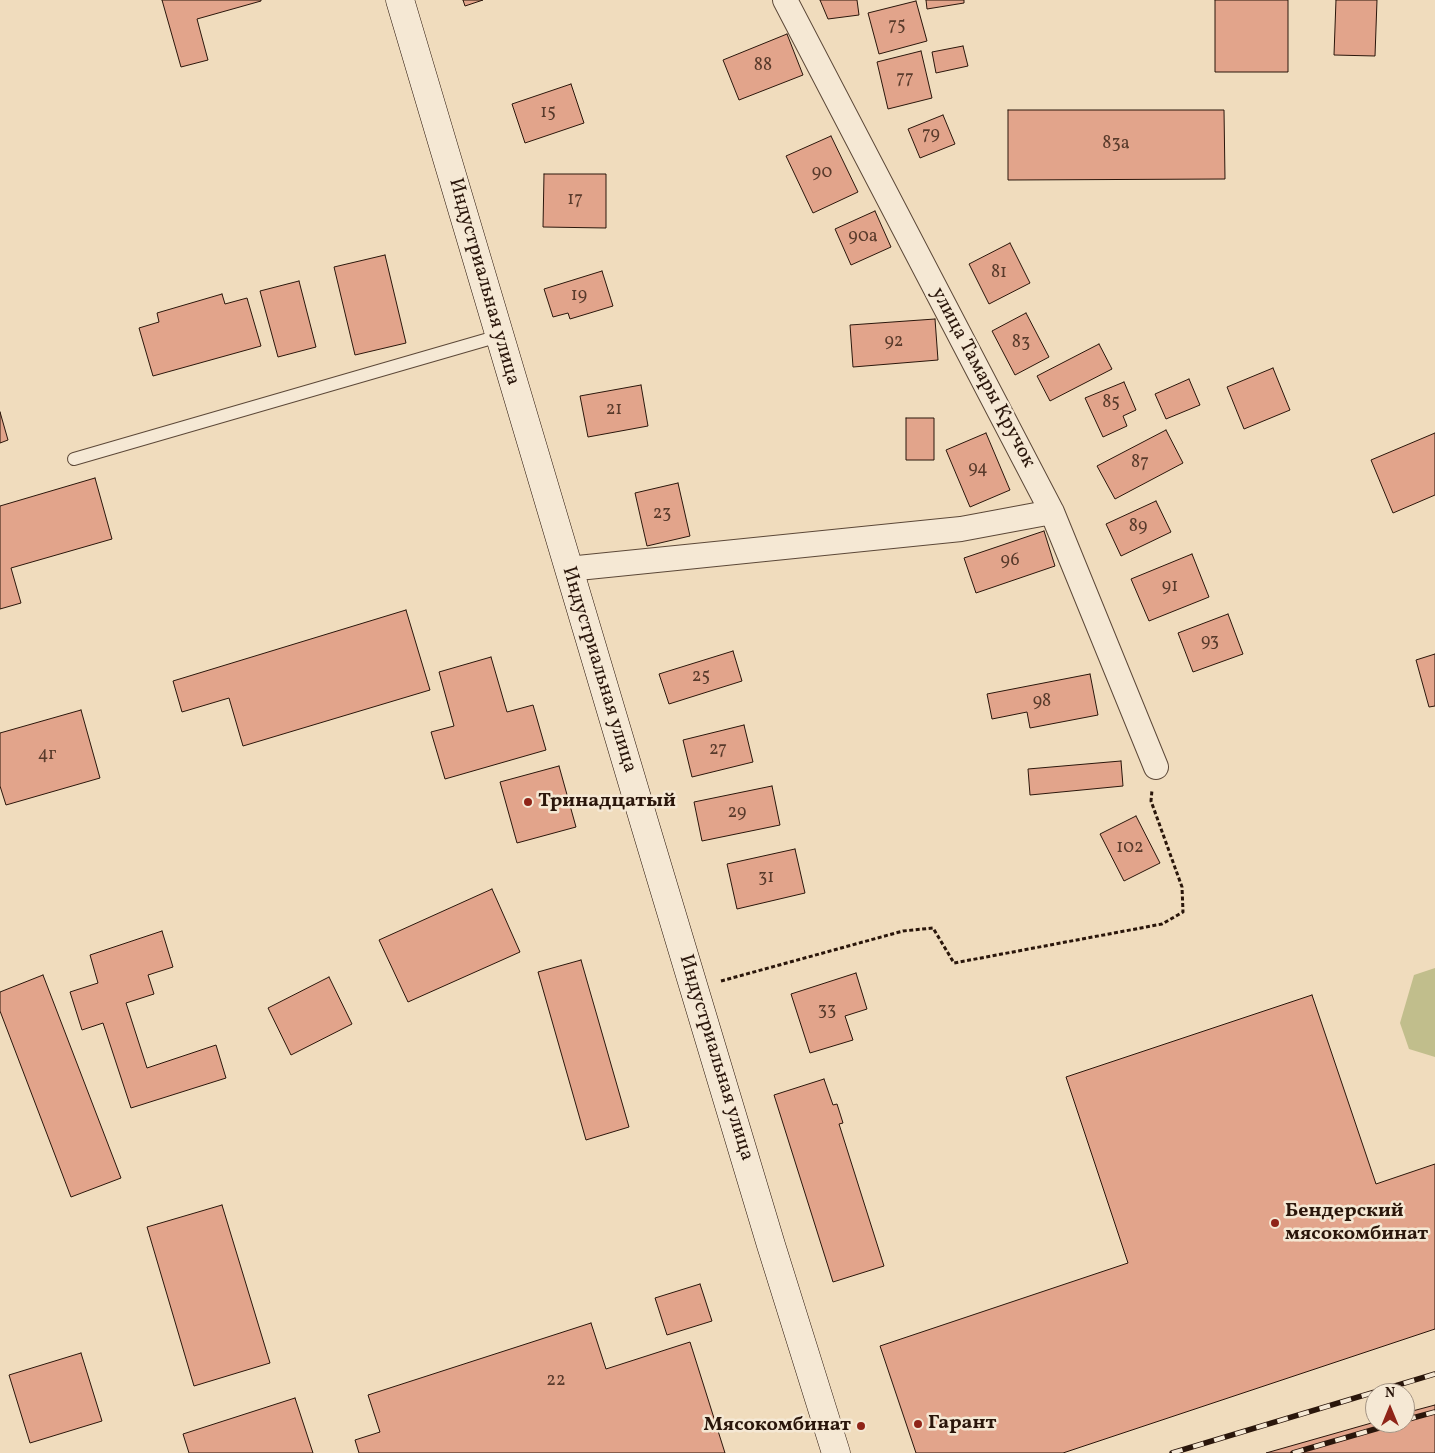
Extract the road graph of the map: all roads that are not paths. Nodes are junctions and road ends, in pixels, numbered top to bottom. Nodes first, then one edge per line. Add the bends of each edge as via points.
1 (400, 0) edge
2 (785, 0) edge
3 (499, 336) junction
4 (74, 459) dead end
5 (1052, 512) junction
6 (568, 569) junction
7 (1156, 768) road end
8 (836, 1453) edge

1 - 3 main road, Индустриальная улица
2 - 5 street, улица Тамары Кручок
3 - 4 lane
3 - 6 main road, Индустриальная улица
5 - 6 street via 961,529
5 - 7 street, улица Тамары Кручок
6 - 8 main road, Индустриальная улица

